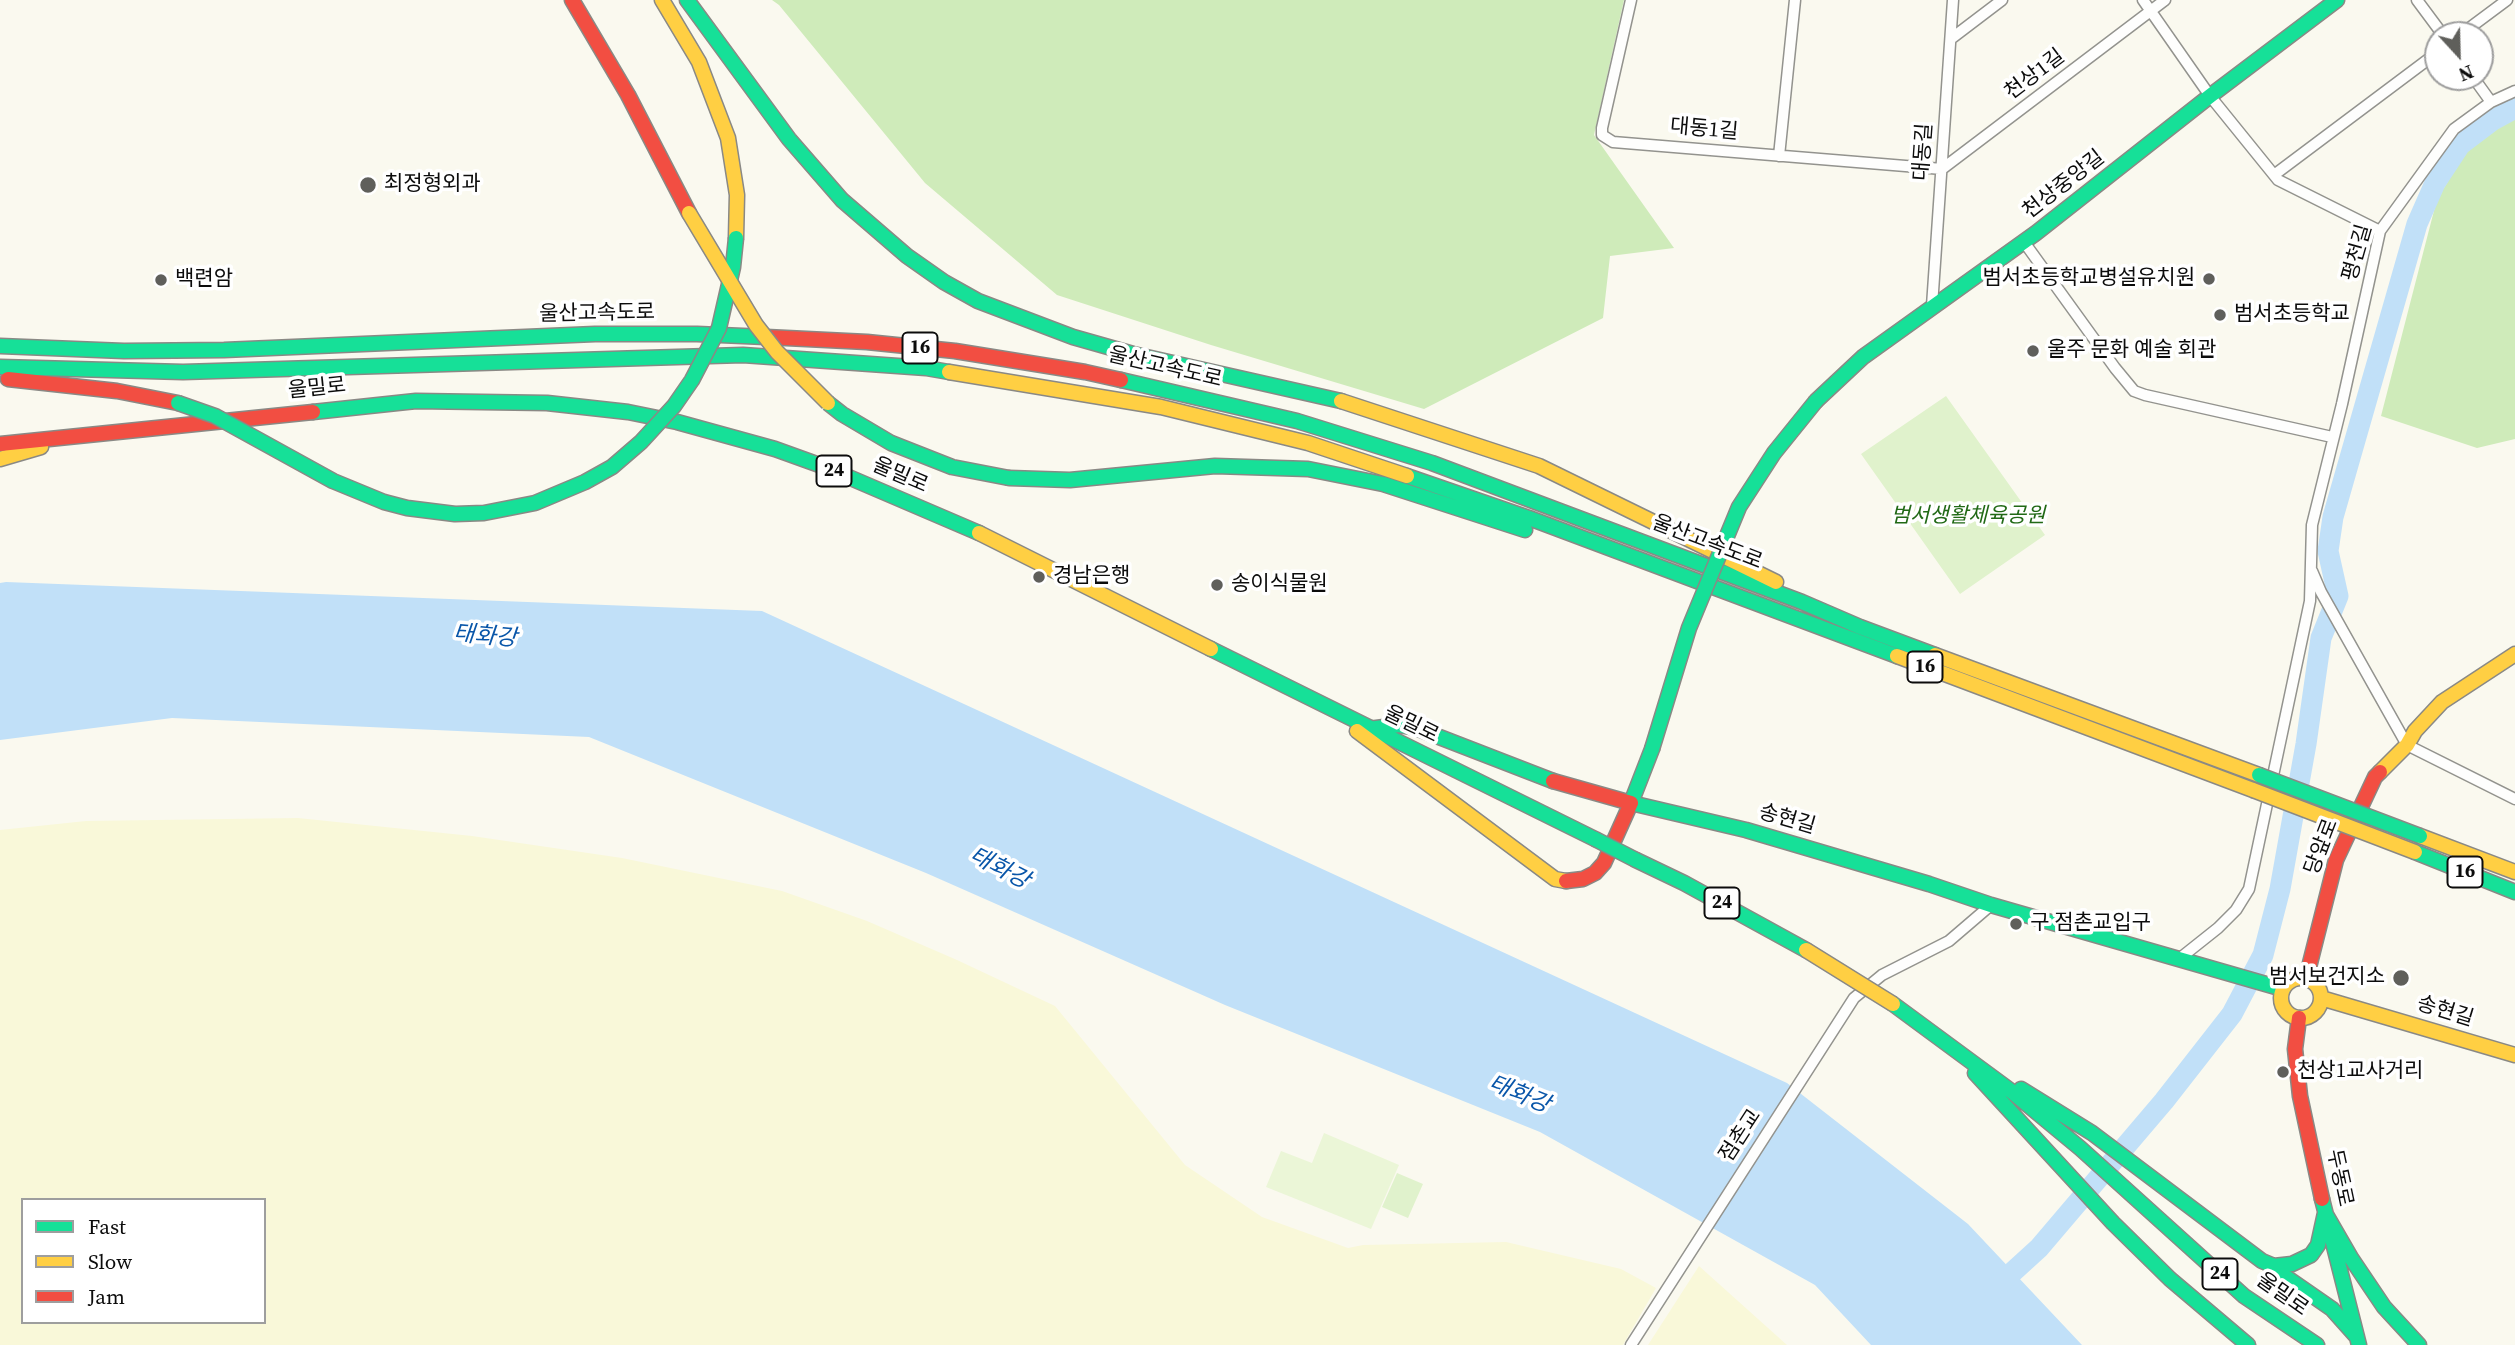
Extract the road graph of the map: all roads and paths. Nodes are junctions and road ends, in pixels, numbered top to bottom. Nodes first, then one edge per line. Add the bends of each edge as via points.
1 (572, 0) edge
2 (662, 0) edge
3 (687, 0) edge
4 (1631, 0) edge
5 (1795, 0) edge
6 (1953, 0) edge
7 (2002, 0) edge
8 (2143, 0) edge
9 (2165, 0) edge
10 (2337, 0) edge
11 (2417, 0) edge
12 (2507, 0) edge
13 (2151, 11) junction
14 (2433, 21) edge
15 (2479, 21) edge
16 (1952, 38) junction
17 (2424, 62) edge
18 (2483, 91) edge
19 (2515, 91) edge
20 (2210, 96) junction
21 (2491, 102) junction
22 (1779, 156) junction
23 (1942, 169) junction
24 (2274, 175) junction
25 (2380, 231) junction
26 (2024, 242) junction
27 (1932, 306) junction
28 (0, 346) edge
29 (0, 367) edge
30 (0, 378) edge
31 (98, 433) junction
32 (2332, 436) junction
33 (0, 444) edge
34 (0, 459) edge
35 (1597, 544) junction
36 (2309, 564) junction
37 (1801, 602) junction
38 (2515, 654) edge
39 (1324, 706) junction
40 (1369, 729) junction
41 (2407, 746) junction
42 (2515, 799) edge
43 (1631, 803) junction
44 (2515, 872) edge
45 (2515, 892) edge
46 (1991, 905) junction
47 (2179, 959) junction
48 (2306, 979) junction
49 (2283, 989) junction
50 (2321, 998) junction
51 (2299, 1018) junction
52 (1948, 1043) junction
53 (2515, 1055) edge
54 (2325, 1213) junction
55 (2262, 1261) junction
56 (2358, 1341) edge
57 (1631, 1345) edge
58 (2248, 1345) edge
59 (2316, 1345) edge
60 (2419, 1345) edge

1 - 35 main road, bridge via 756,325 818,394 891,443 951,467 1009,478 1070,480 1215,466 1308,468 1382,484 1570,545
2 - 30 main road, bridge via 699,62 728,138 737,195 736,238 719,328 692,380 641,442 612,467 535,503 484,513 407,508 333,481 215,416 178,403
3 - 37 main road via 816,172 872,228 955,289 1073,337 1353,404 1539,466 1770,577
4 - 22 street, 대동1길 via 1602,135 1613,142
5 - 22 street
6 - 16 street, 대동길
7 - 16 street
8 - 13 street
9 - 13 street, 천상1길
10 - 20 main road, 천상중앙길
11 - 14 street
12 - 15 street
13 - 20 street
13 - 23 street, 천상1길
16 - 23 street, 대동길
17 - 24 street
18 - 21 street
19 - 21 street, 평천길
20 - 24 street
20 - 26 main road, 천상중앙길
21 - 25 street, 평천길 via 2454,129
22 - 23 street, 대동1길
23 - 27 street, 대동길
24 - 25 street
25 - 32 street, 평천길
26 - 27 main road, 천상중앙길
26 - 32 street via 2134,391
27 - 43 main road, 천상중앙길, bridge via 1863,357 1816,401 1773,453 1739,507 1689,628
28 - 37 main road, 울산고속도로 / 16 via 224,350 697,334 867,342 1030,362 1232,404 1362,440 1508,490
29 - 35 main road, 울산고속도로 / 16 via 197,372 743,355 926,368 1233,423 1379,465
31 - 33 main road, 울밀로 / 24
31 - 34 main road
31 - 39 main road, 울밀로 / 24 via 416,401 547,404 677,422 825,467 1006,545
32 - 36 street, 평천길 via 2312,525
35 - 45 main road, 울산고속도로 / 16, bridge
36 - 41 street, 평천길
36 - 47 street, 평천길 via 2310,601 2249,889 2236,910
37 - 44 main road, 울산고속도로 / 16, bridge
38 - 41 main road, 당앞로 via 2442,702
39 - 40 main road, 울밀로 / 24
39 - 43 main road, 천상중앙길 via 1555,879 1570,882 1595,873
40 - 43 main road, 송현길 via 1388,725 1416,728 1544,779
40 - 52 main road, 울밀로 / 24, bridge via 1695,889 1806,950
41 - 42 street
41 - 48 main road, 당앞로 via 2375,777 2336,860
43 - 46 main road, 송현길 via 1746,830
46 - 47 main road
46 - 57 street, 점촌교 via 1949,941 1882,975 1854,998
47 - 49 main road
48 - 49 main road via 2293,980
48 - 50 main road via 2317,986
49 - 51 main road via 2283,1008
50 - 51 main road via 2317,1011
50 - 53 main road, 송현길
51 - 54 main road, 두동로 via 2295,1049 2300,1096
52 - 55 main road via 2092,1133
52 - 58 main road via 2113,1223
52 - 59 main road, 울밀로 / 24 via 2080,1148 2245,1296
54 - 55 main road via 2311,1255 2283,1266
54 - 56 main road, 두동로
54 - 60 main road via 2384,1307
55 - 56 main road via 2332,1308

